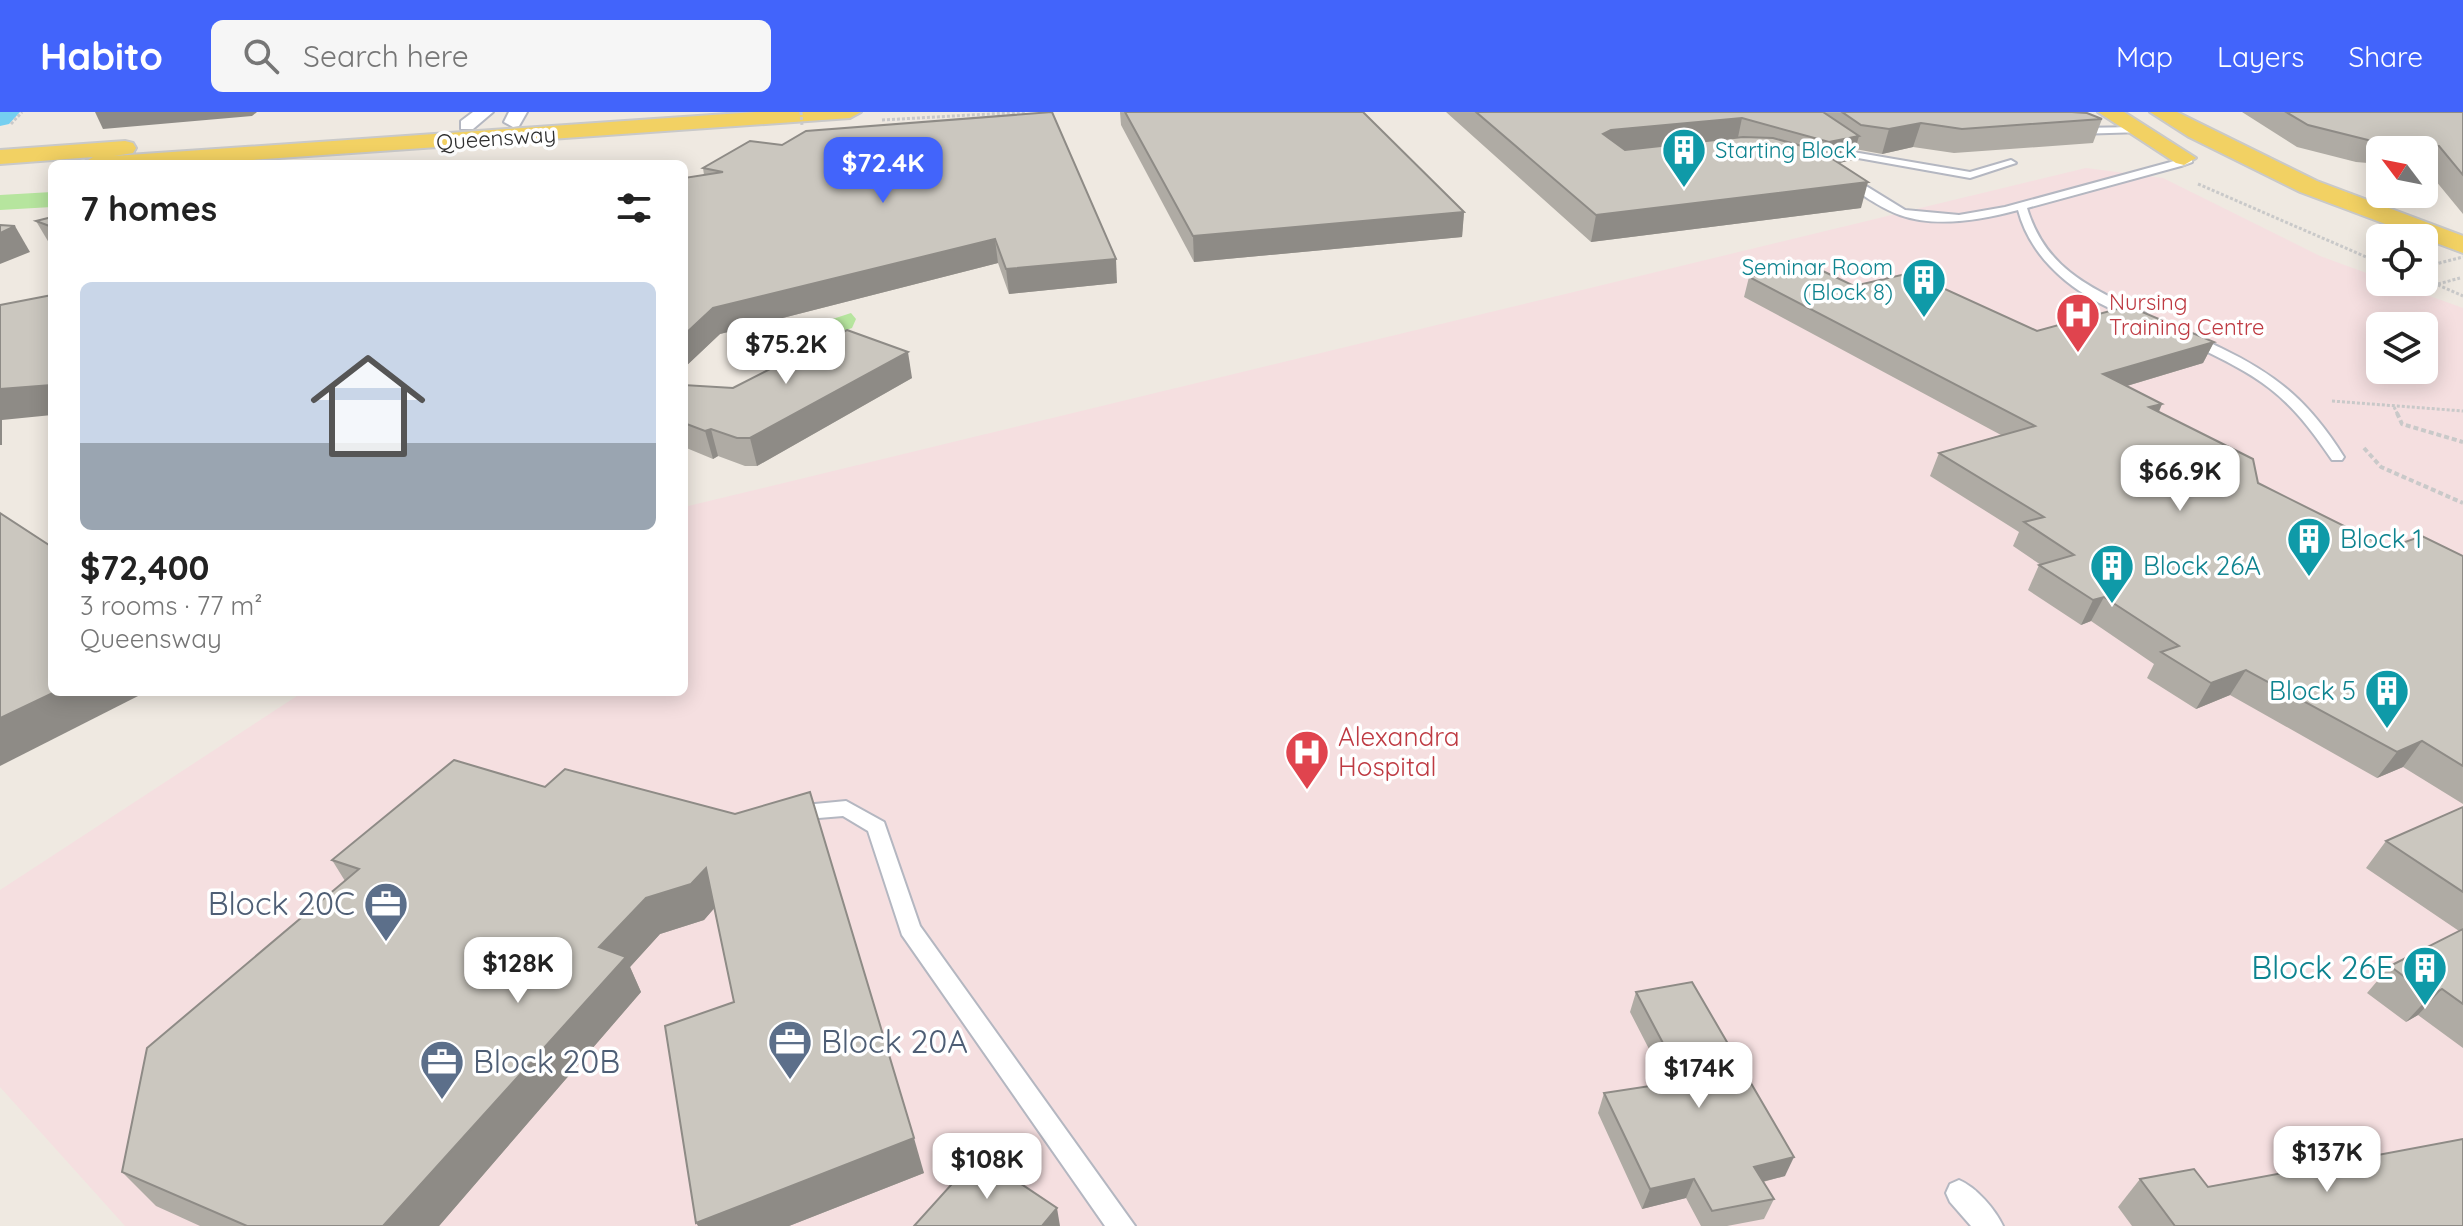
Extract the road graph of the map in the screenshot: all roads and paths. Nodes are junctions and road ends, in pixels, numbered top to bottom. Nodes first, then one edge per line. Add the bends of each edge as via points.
1 (649, 112) edge
2 (801, 112) edge
3 (850, 112) edge
4 (2109, 112) edge
5 (2161, 112) edge
6 (515, 117) edge
7 (683, 118) edge
8 (633, 121) edge
9 (802, 126) dead end
10 (2139, 130) junction
11 (2066, 131) edge
12 (476, 132) edge
13 (293, 137) junction
14 (1827, 137) edge
15 (359, 148) junction
16 (0, 157) edge
17 (160, 160) edge
18 (2011, 163) edge
19 (2177, 164) junction
20 (48, 167) edge
21 (0, 170) edge
22 (2215, 174) dead end
23 (1836, 176) edge
24 (2022, 208) junction
25 (1971, 218) junction
26 (1999, 224) dead end
27 (2012, 227) dead end
28 (2026, 230) junction
29 (2463, 245) edge
30 (2366, 256) edge
31 (2463, 257) edge
32 (2438, 263) edge
33 (2463, 278) edge
34 (2438, 284) edge
35 (2438, 284) edge
36 (2463, 296) edge
37 (2157, 324) edge
38 (2171, 330) edge
39 (2293, 397) junction
40 (2393, 407) junction
41 (2463, 411) edge
42 (2463, 442) edge
43 (2337, 457) dead end
44 (776, 816) edge
45 (1959, 1193) dead end
46 (1121, 1226) edge
47 (1989, 1226) edge

1 - 8 main road, Queensway
2 - 9 path, bridge
3 - 7 main road, Queensway
4 - 10 main road
5 - 29 main road via 2322,195
6 - 8 main road, Queensway
6 - 12 main road, Queensway
7 - 8 main road, Queensway
8 - 12 main road, Queensway
10 - 11 lane
10 - 19 main road
12 - 13 main road, Queensway
12 - 15 main road, Queensway
13 - 15 main road via 300,145
13 - 16 main road, Queensway
14 - 18 lane via 1850,154 1970,175
15 - 17 main road, Queensway
19 - 22 main road
19 - 24 lane
19 - 30 path
20 - 21 main road
23 - 25 lane via 1860,184 1905,214 1947,221
24 - 25 lane
24 - 28 lane
25 - 26 lane
27 - 28 lane
28 - 37 lane via 2034,248 2058,270
31 - 32 path, bridge
33 - 34 path
35 - 36 path
38 - 39 lane via 2255,369
39 - 40 path
39 - 43 lane
40 - 41 path
40 - 42 path via 2402,424
44 - 46 lane via 846,808 877,827 910,929
45 - 47 lane

